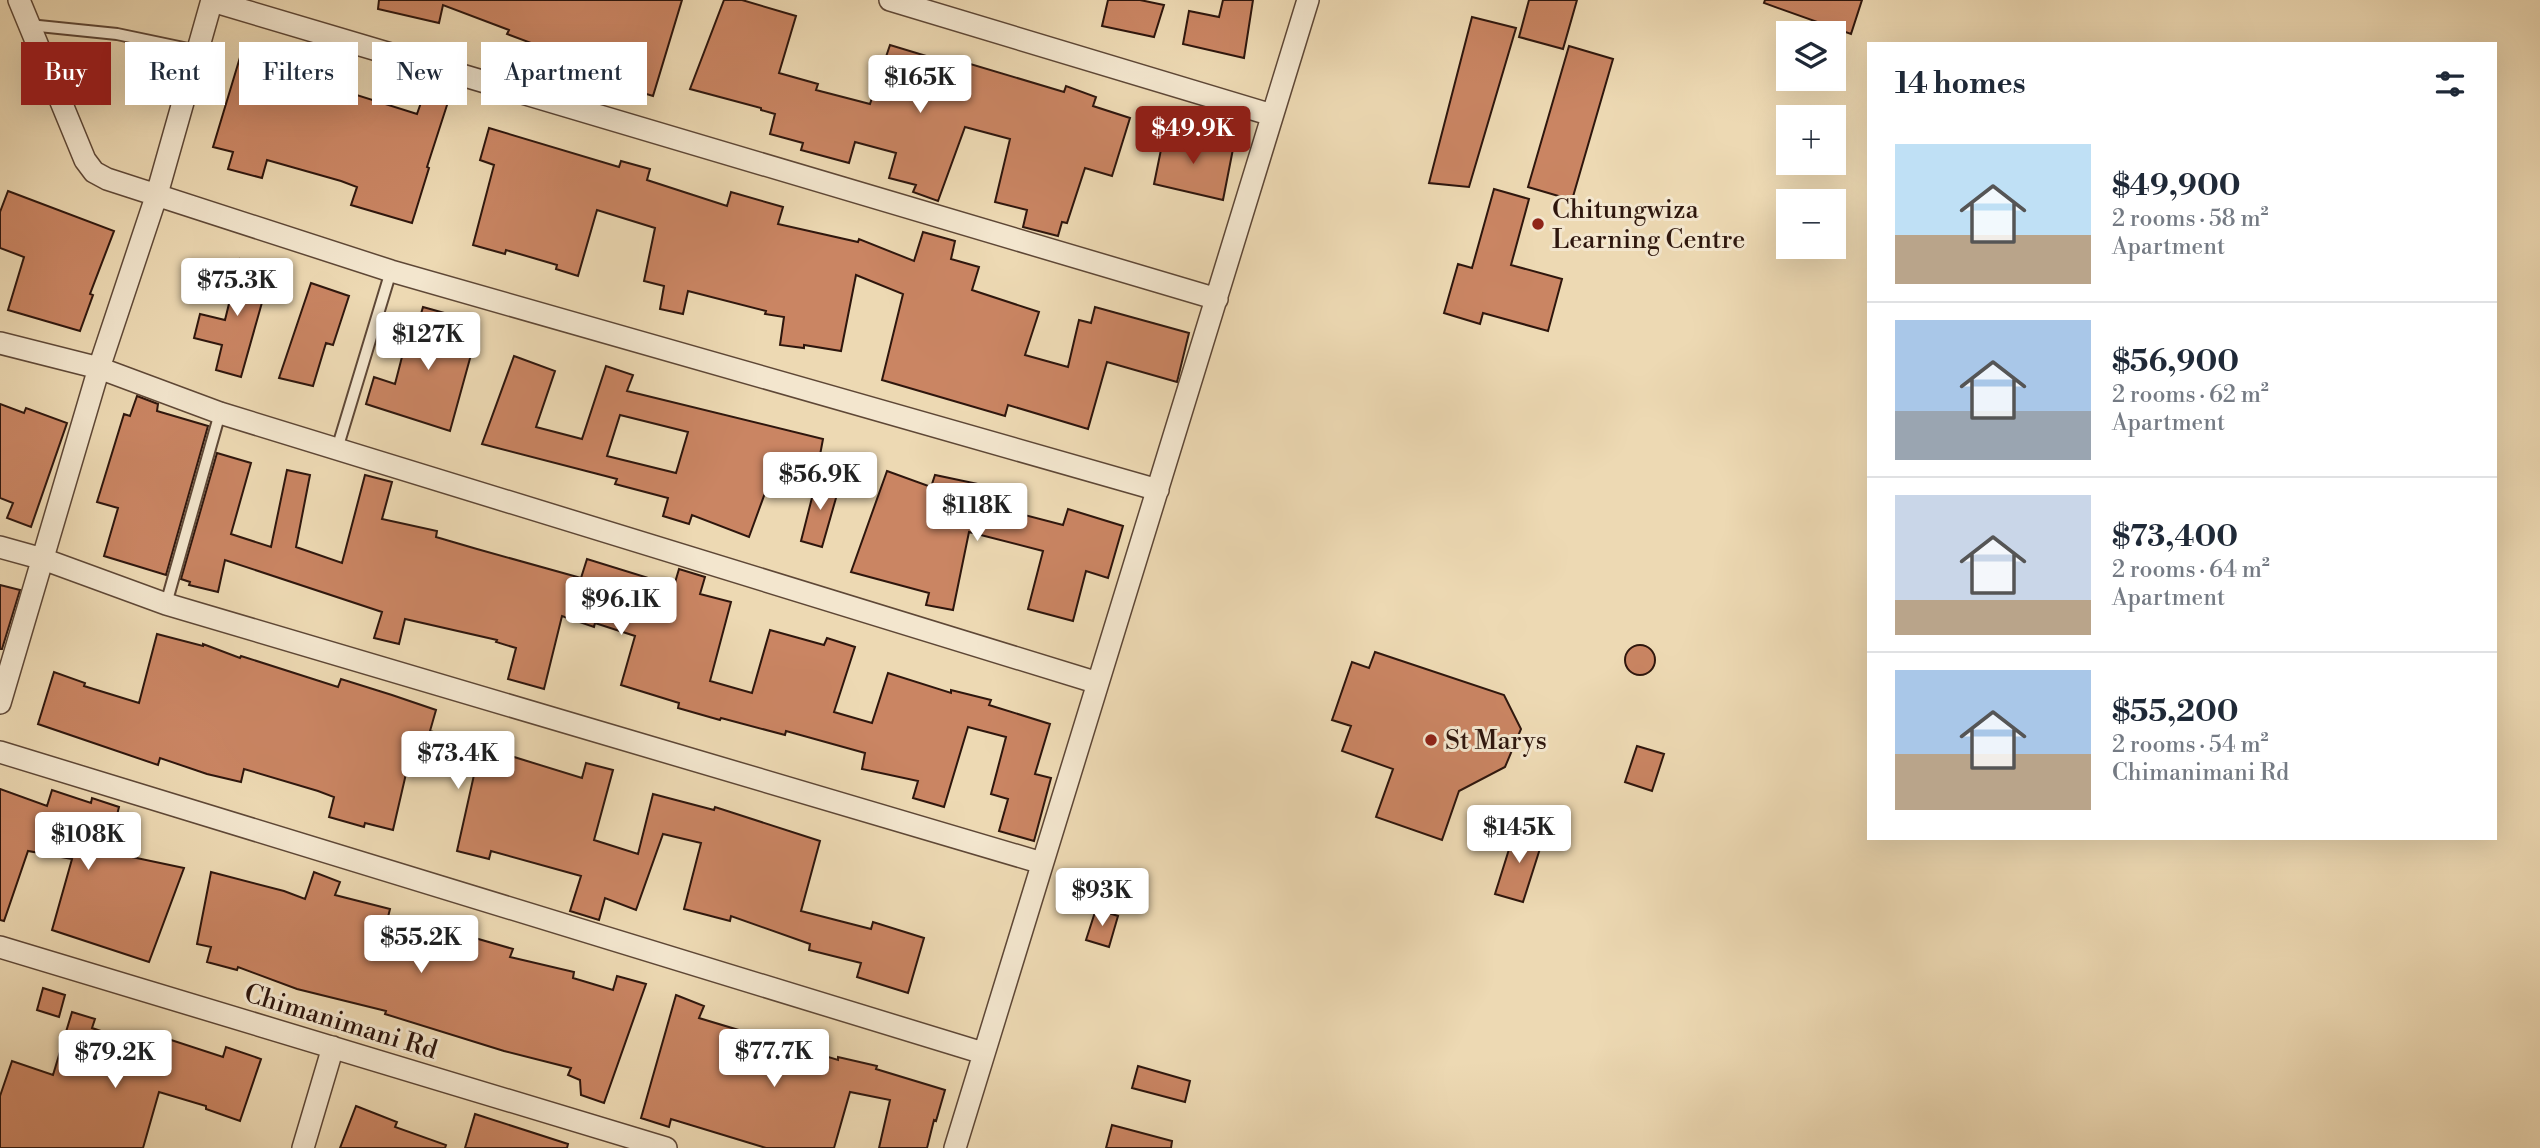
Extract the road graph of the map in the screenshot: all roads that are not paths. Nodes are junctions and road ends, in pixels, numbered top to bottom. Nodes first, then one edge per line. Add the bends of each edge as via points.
1 (19, 0) edge
2 (890, 0) edge
3 (1308, 0) edge
4 (212, 1) edge
5 (29, 25) junction
6 (155, 42) edge
7 (201, 42) edge
8 (183, 105) edge
9 (1272, 115) junction
10 (157, 194) junction
11 (391, 271) junction
12 (1217, 299) junction
13 (0, 343) edge
14 (99, 368) junction
15 (220, 414) junction
16 (337, 449) junction
17 (1158, 490) junction
18 (0, 547) edge
19 (43, 559) junction
20 (166, 604) junction
21 (1098, 683) junction
22 (0, 704) edge
23 (0, 752) edge
24 (1042, 863) junction
25 (0, 947) edge
26 (332, 1047) junction
27 (983, 1053) junction
28 (303, 1148) edge
29 (666, 1148) edge
30 (955, 1148) edge

1 - 5 street
2 - 9 street
3 - 9 street
4 - 7 street
4 - 12 street
5 - 6 lane
5 - 10 street via 94,172
8 - 10 street
9 - 12 street
10 - 11 street
10 - 14 street
11 - 16 lane
11 - 17 street
12 - 17 street
13 - 14 street
14 - 15 street
14 - 19 street
15 - 16 street
15 - 20 lane
16 - 21 street
17 - 21 street
18 - 19 street
19 - 20 street
19 - 22 street
20 - 24 street
21 - 24 street
23 - 27 street
24 - 27 street
25 - 26 street, Chimanimani Rd
26 - 28 street
26 - 29 street, Chimanimani Rd
27 - 30 street

